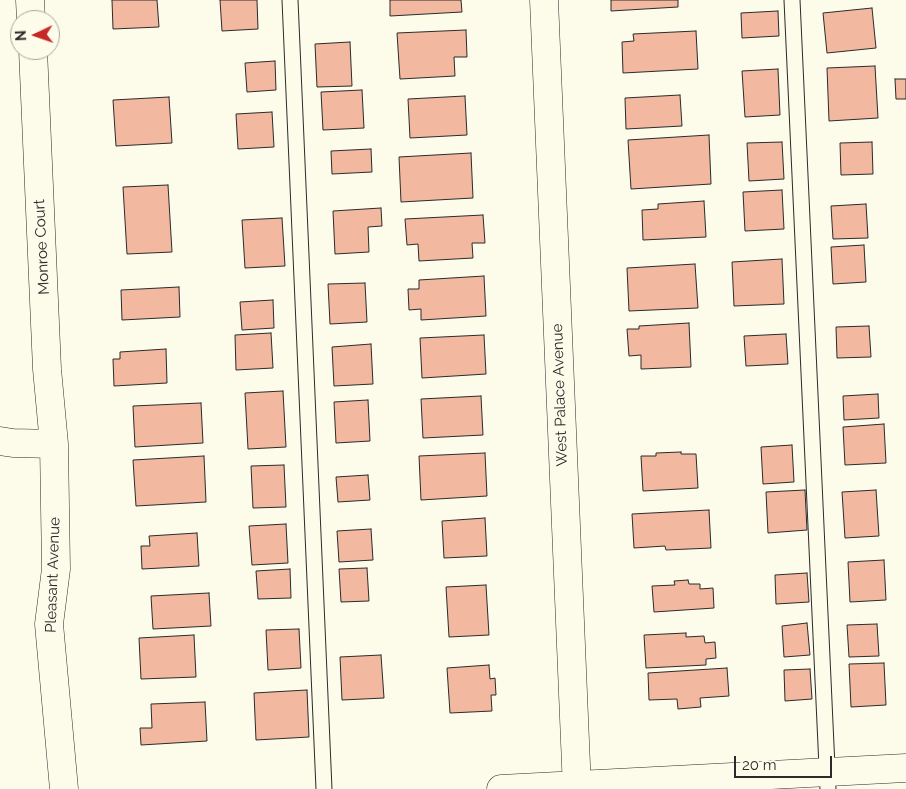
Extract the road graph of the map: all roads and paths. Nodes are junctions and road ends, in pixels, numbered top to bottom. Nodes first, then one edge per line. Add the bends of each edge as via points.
1 (290, 0) edge
2 (544, 0) edge
3 (792, 0) edge
4 (33, 60) edge
5 (0, 441) edge
6 (54, 444) junction
7 (906, 768) edge
8 (828, 780) edge
9 (577, 787) edge
10 (64, 789) edge
11 (324, 789) edge
12 (501, 789) edge

1 - 11 lane
2 - 9 street, West Palace Avenue
3 - 8 lane
4 - 6 street, Monroe Court
5 - 6 street
6 - 10 street, Pleasant Avenue via 56,570 49,624
7 - 8 street
8 - 9 street
9 - 12 street

